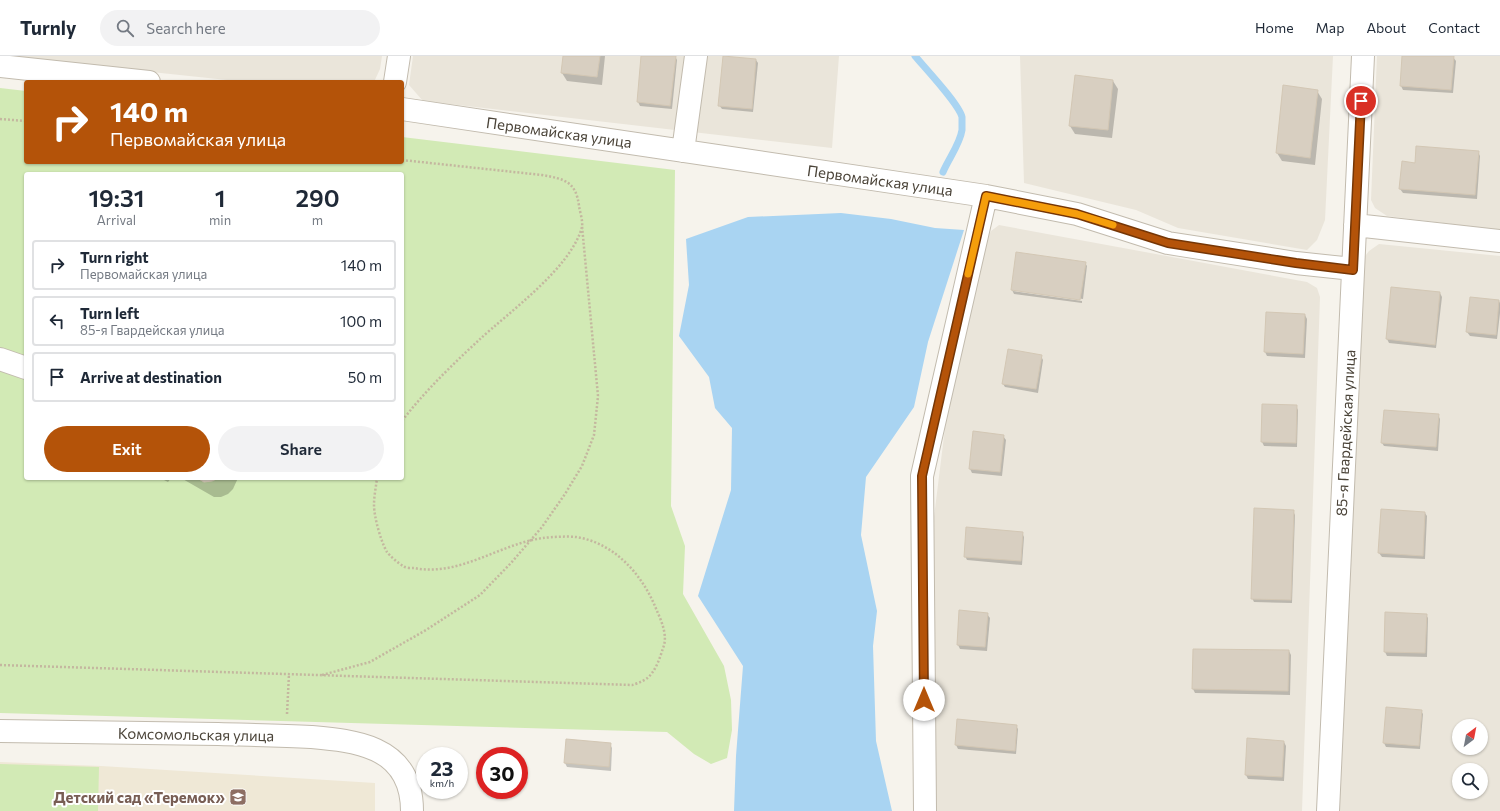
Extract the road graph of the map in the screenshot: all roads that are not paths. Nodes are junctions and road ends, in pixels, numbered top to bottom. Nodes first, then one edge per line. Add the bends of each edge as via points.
1 (399, 56) edge
2 (696, 56) edge
3 (1363, 56) edge
4 (0, 66) edge
5 (130, 80) edge
6 (395, 80) edge
7 (404, 109) edge
8 (682, 151) junction
9 (986, 196) junction
10 (1355, 225) junction
11 (1500, 241) edge
12 (1353, 270) junction
13 (0, 360) edge
14 (24, 367) edge
15 (0, 731) edge
16 (412, 811) edge
17 (925, 811) edge
18 (1328, 811) edge

1 - 6 street
2 - 8 street
3 - 10 street, 85-я Гвардейская улица
4 - 5 street
7 - 8 street, Первомайская улица
8 - 9 street, Первомайская улица
9 - 12 street, Первомайская улица via 1077,214 1168,243
9 - 17 street via 922,476
10 - 11 street
10 - 12 street, 85-я Гвардейская улица
12 - 18 street, 85-я Гвардейская улица
13 - 14 street
15 - 16 street, Комсомольская улица via 287,735 358,744 376,750 399,767 409,784

